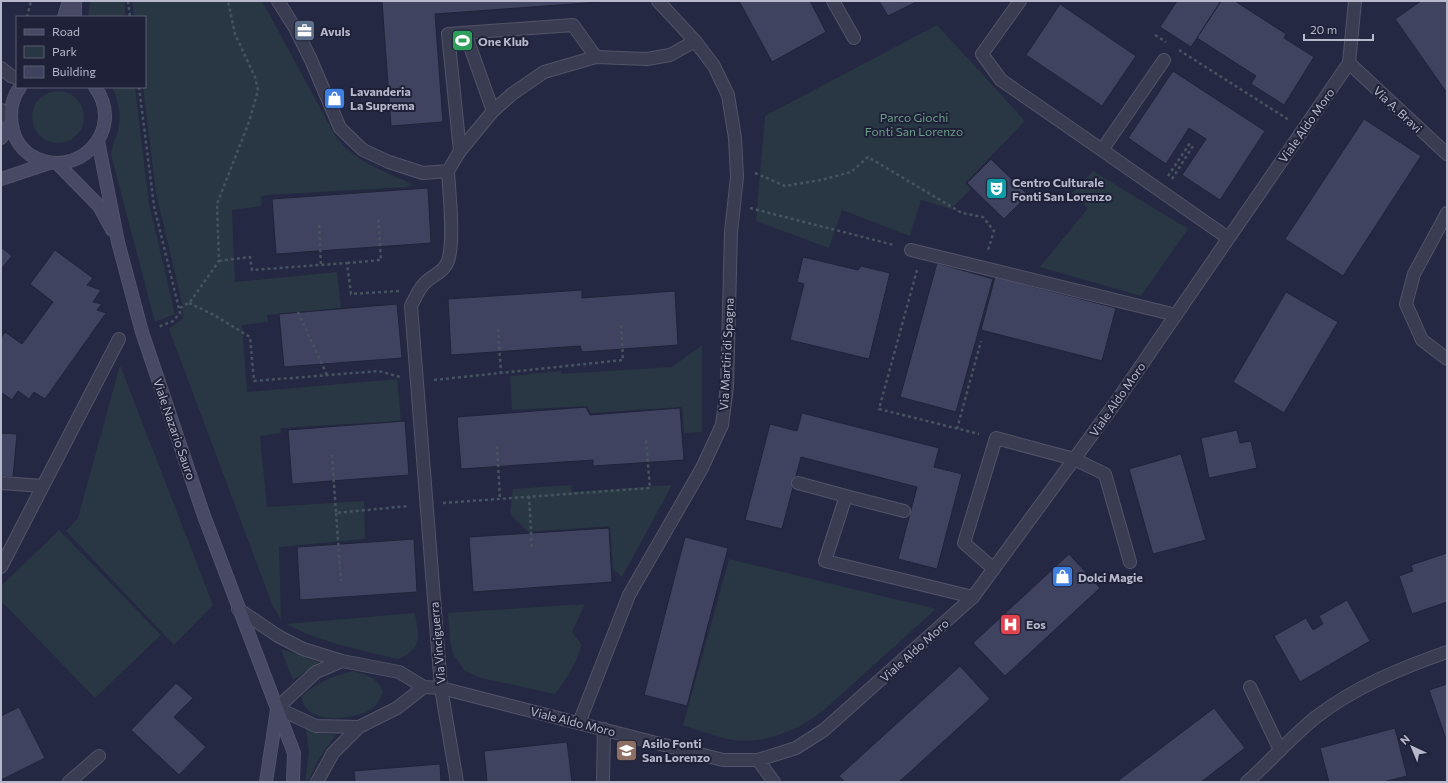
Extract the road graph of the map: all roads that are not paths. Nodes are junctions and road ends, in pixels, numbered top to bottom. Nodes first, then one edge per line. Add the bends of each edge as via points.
1 (69, 1) edge
2 (75, 1) edge
3 (278, 1) edge
4 (658, 1) edge
5 (833, 1) edge
6 (1020, 1) edge
7 (1355, 1) edge
8 (64, 16) edge
9 (75, 16) edge
10 (854, 38) dead end
11 (695, 40) junction
12 (468, 41) dead end
13 (596, 57) junction
14 (1164, 60) dead end
15 (1349, 63) junction
16 (1, 68) edge
17 (16, 78) edge
18 (20, 88) edge
19 (96, 88) edge
20 (1, 110) edge
21 (493, 110) junction
22 (11, 122) junction
23 (1, 138) edge
24 (98, 141) junction
25 (1102, 150) junction
26 (460, 151) junction
27 (1447, 154) edge
28 (53, 163) junction
29 (448, 171) junction
30 (1, 179) edge
31 (1447, 213) edge
32 (1228, 238) junction
33 (118, 242) junction
34 (917, 251) road end
35 (1176, 315) junction
36 (119, 340) dead end
37 (1447, 360) edge
38 (1074, 459) junction
39 (1, 483) edge
40 (798, 483) dead end
41 (43, 486) junction
42 (846, 496) junction
43 (904, 511) dead end
44 (1130, 562) dead end
45 (1, 567) edge
46 (994, 569) junction
47 (973, 597) junction
48 (238, 609) junction
49 (1447, 652) edge
50 (342, 661) junction
51 (424, 687) junction
52 (1250, 687) dead end
53 (441, 688) junction
54 (277, 708) junction
55 (579, 723) junction
56 (359, 727) junction
57 (604, 729) junction
58 (1280, 750) junction
59 (99, 756) dead end
60 (758, 760) junction
61 (69, 782) edge
62 (266, 782) edge
63 (293, 782) edge
64 (317, 782) edge
65 (457, 782) edge
66 (603, 782) edge
67 (774, 782) edge
68 (1247, 782) edge

1 - 8 main road
2 - 9 main road
3 - 29 street via 311,60 340,128 363,150 389,162 423,173
4 - 11 street, Via Martiri di Spagna
5 - 10 street
6 - 25 street via 982,54 1001,80
7 - 15 street, Viale Aldo Moro
11 - 13 street via 670,55 647,59
11 - 55 street, Via Martiri di Spagna via 714,66 728,95 735,138 727,387 722,425 702,468 629,595
12 - 21 street
13 - 21 street via 544,72
13 - 26 street via 573,25 448,34
14 - 25 street
15 - 27 street, Via A. Bravi
15 - 32 street, Viale Aldo Moro
16 - 17 street
18 - 22 main road via 12,104
19 - 24 main road via 105,112 105,122
20 - 22 street
21 - 26 street
22 - 23 main road
22 - 28 main road via 14,134 28,153 37,159
24 - 28 main road via 81,157 70,162
24 - 33 main road, Viale Nazario Sauro
25 - 32 street
26 - 29 street
28 - 30 main road
28 - 33 main road via 99,206
29 - 53 street, Via Vinciguerra via 451,250 447,264 440,273 426,281 412,306
31 - 37 street via 1414,274 1406,304 1422,340
32 - 35 street, Viale Aldo Moro
33 - 48 main road, Viale Nazario Sauro via 142,332
34 - 35 street
35 - 38 street, Viale Aldo Moro
36 - 41 street
38 - 44 street via 1105,474
38 - 46 street, Viale Aldo Moro
38 - 46 street via 996,438 964,544
39 - 41 street
40 - 42 street
41 - 45 street
42 - 43 street
42 - 47 street via 826,561
46 - 47 street, Viale Aldo Moro
47 - 60 street, Viale Aldo Moro via 824,730 796,748
48 - 50 street via 278,636 303,649
48 - 54 main road, Viale Nazario Sauro
49 - 58 street via 1398,669 1353,693 1317,717
50 - 51 street via 399,672
50 - 54 street via 316,672
51 - 53 street, Viale Aldo Moro
51 - 56 street via 397,708
52 - 58 street
53 - 55 street, Viale Aldo Moro
53 - 65 street, Via Vinciguerra
54 - 56 street via 316,726
54 - 62 main road, Viale Nazario Sauro
54 - 63 main road, Viale Nazario Sauro via 294,754
55 - 57 street, Viale Aldo Moro
56 - 64 street via 333,753
57 - 60 street, Viale Aldo Moro via 723,760
57 - 66 street
58 - 68 street
59 - 61 street
60 - 67 street

